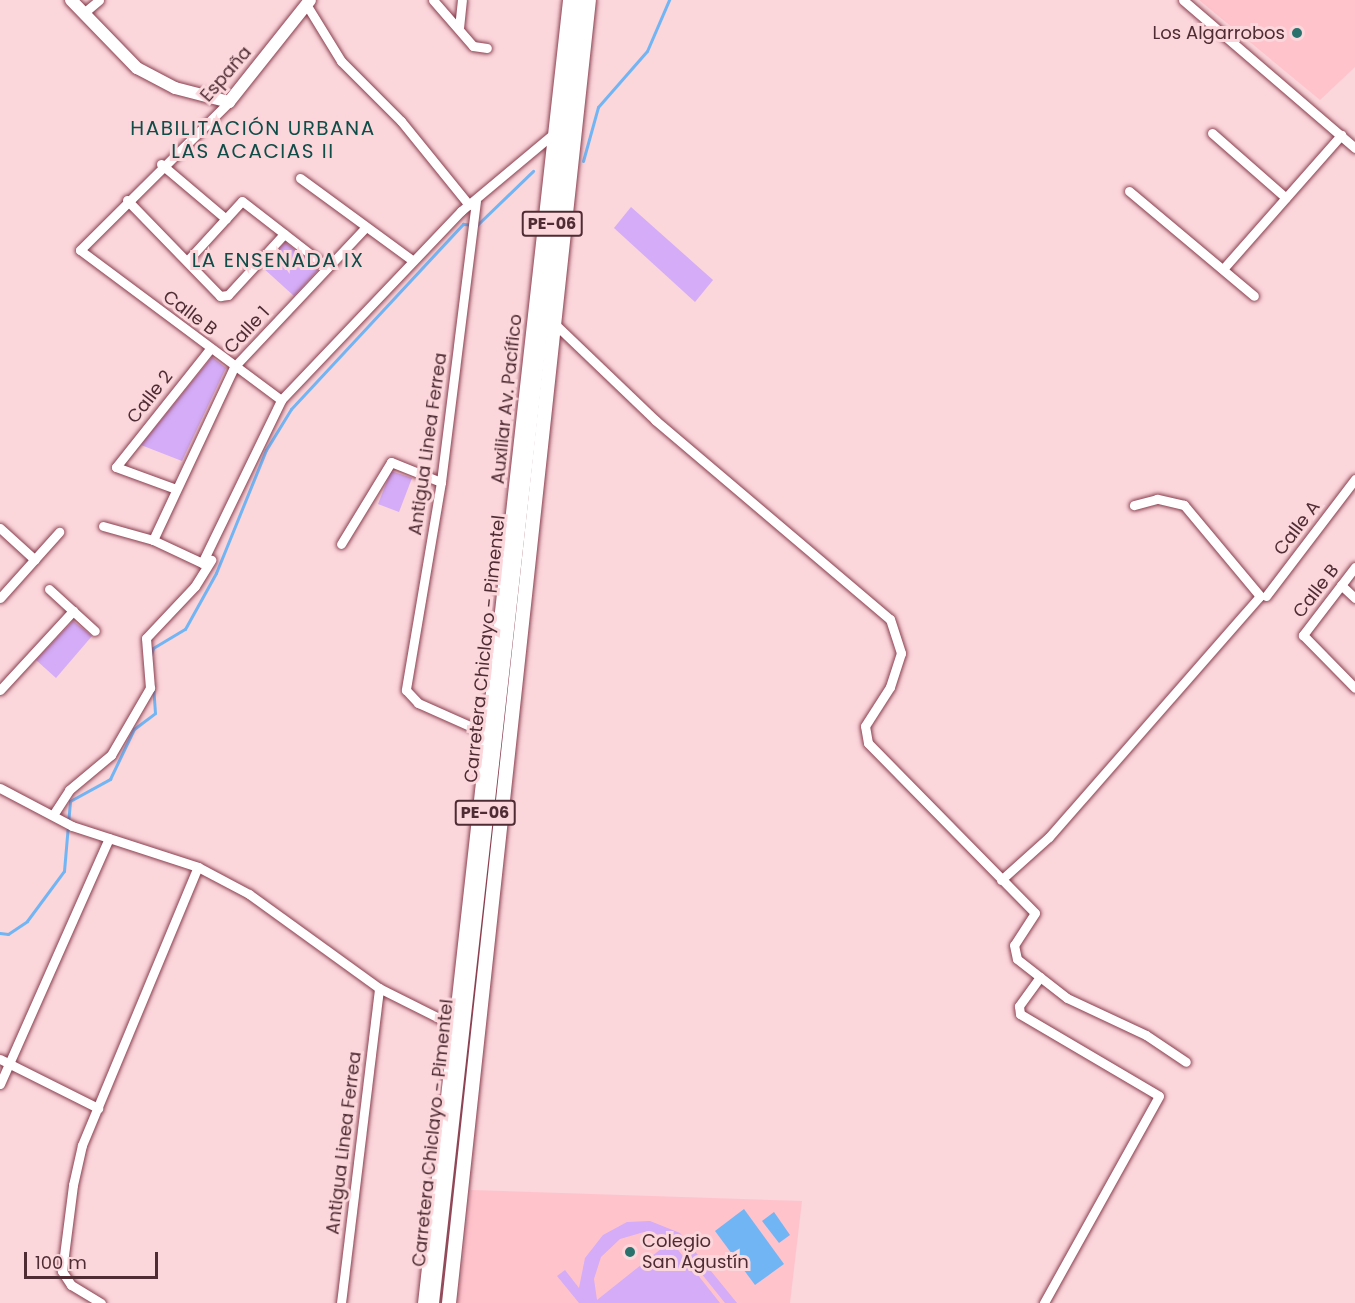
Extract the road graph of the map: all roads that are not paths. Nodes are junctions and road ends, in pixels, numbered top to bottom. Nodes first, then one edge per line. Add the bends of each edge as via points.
1 (71, 0) edge
2 (99, 0) edge
3 (433, 0) edge
4 (462, 0) edge
5 (567, 0) edge
6 (577, 0) edge
7 (590, 0) edge
8 (1183, 0) edge
9 (308, 2) edge
10 (86, 11) junction
11 (459, 28) junction
12 (487, 48) dead end
13 (228, 102) junction
14 (564, 125) junction
15 (1212, 133) dead end
16 (552, 135) junction
17 (1341, 135) junction
18 (1353, 143) edge
19 (161, 164) junction
20 (300, 178) dead end
21 (1129, 191) dead end
22 (1286, 198) junction
23 (128, 200) junction
24 (473, 203) junction
25 (226, 219) junction
26 (365, 228) junction
27 (284, 234) junction
28 (80, 250) joint
29 (412, 260) junction
30 (187, 261) junction
31 (327, 267) junction
32 (1224, 269) junction
33 (1254, 296) dead end
34 (540, 323) junction
35 (555, 324) junction
36 (210, 349) junction
37 (234, 367) junction
38 (281, 400) junction
39 (1355, 479) edge
40 (441, 482) junction
41 (176, 489) junction
42 (1134, 505) dead end
43 (103, 526) dead end
44 (0, 528) edge
45 (59, 532) dead end
46 (153, 540) junction
47 (341, 544) dead end
48 (35, 560) junction
49 (211, 560) dead end
50 (1355, 567) edge
51 (1341, 585) junction
52 (49, 589) dead end
53 (1266, 596) dead end
54 (0, 598) edge
55 (1355, 598) edge
56 (73, 611) junction
57 (95, 631) dead end
58 (1355, 688) edge
59 (0, 690) edge
60 (489, 734) junction
61 (0, 788) edge
62 (56, 817) junction
63 (109, 838) junction
64 (198, 867) junction
65 (1001, 880) junction
66 (1040, 977) junction
67 (379, 988) junction
68 (457, 1027) junction
69 (4, 1061) edge
70 (1186, 1062) dead end
71 (0, 1084) edge
72 (98, 1108) junction
73 (446, 1185) junction
74 (461, 1186) junction
75 (101, 1303) edge
76 (341, 1303) edge
77 (422, 1303) edge
78 (432, 1303) edge
79 (449, 1303) edge
80 (1044, 1303) edge

1 - 10 street
2 - 10 street
3 - 11 street
4 - 11 street
5 - 16 street, Auxiliar Av. Pacífico
6 - 14 main road, Carretera Chiclayo - Pimentel / PE-06
7 - 35 main road, Carretera Chiclayo - Pimentel / PE-06
8 - 17 street
9 - 13 street, España
9 - 24 street via 341,61 401,121
10 - 13 street via 137,68 175,88
11 - 12 street via 473,46
13 - 19 street, España
14 - 16 street
14 - 34 main road, Carretera Chiclayo - Pimentel / PE-06
15 - 22 street
16 - 24 street
16 - 60 street, Auxiliar Av. Pacífico
17 - 18 street
17 - 22 street
19 - 23 street, España
19 - 25 street
20 - 26 street
21 - 32 street
22 - 32 street
23 - 28 street, España
23 - 30 street
24 - 29 street
24 - 40 street, Antigua Linea Ferrea
25 - 27 street via 242,201
25 - 30 street
26 - 29 street
26 - 31 street, Calle 1
27 - 30 street via 225,296
27 - 31 street
28 - 36 street, Calle B
29 - 38 street
31 - 37 street, Calle 1
32 - 33 street
34 - 35 main road
34 - 60 main road, Carretera Chiclayo - Pimentel / PE-06
35 - 65 street via 726,482 890,619 901,653 890,687 865,726 866,740
35 - 74 main road, Carretera Chiclayo - Pimentel / PE-06
36 - 37 street, Calle B
36 - 41 street, Calle 2 via 116,467
37 - 38 street, Calle B
37 - 41 street, Calle 1
38 - 46 street via 202,563
39 - 53 street, Calle A
40 - 47 street via 391,462
40 - 60 street, Antigua Linea Ferrea via 406,690 418,703
41 - 46 street, Calle 1
42 - 65 street via 1157,499 1184,505 1260,596 1049,837
43 - 46 street
44 - 48 street
45 - 48 street
48 - 54 street
49 - 62 street via 195,586 146,638 150,688 111,755 69,790
50 - 51 street, Calle B
51 - 55 street
51 - 58 street, Calle B via 1303,635
52 - 56 street
56 - 57 street
56 - 59 street
60 - 68 main road, Carretera Chiclayo - Pimentel / PE-06
61 - 62 street
62 - 63 street
63 - 64 street
63 - 69 street
64 - 67 street via 249,894
64 - 72 street
65 - 66 street via 1035,913 1014,949 1017,959
66 - 70 street via 1075,1003 1146,1035
66 - 80 street via 1019,1006 1020,1014 1159,1096
67 - 68 street
67 - 76 street, Antigua Linea Ferrea
68 - 73 main road, Carretera Chiclayo - Pimentel / PE-06
68 - 77 street
69 - 71 street
69 - 72 street
72 - 75 street via 73,1185 62,1271 71,1285
73 - 74 main road
73 - 78 main road, Carretera Chiclayo - Pimentel / PE-06
74 - 79 main road, Carretera Chiclayo - Pimentel / PE-06

